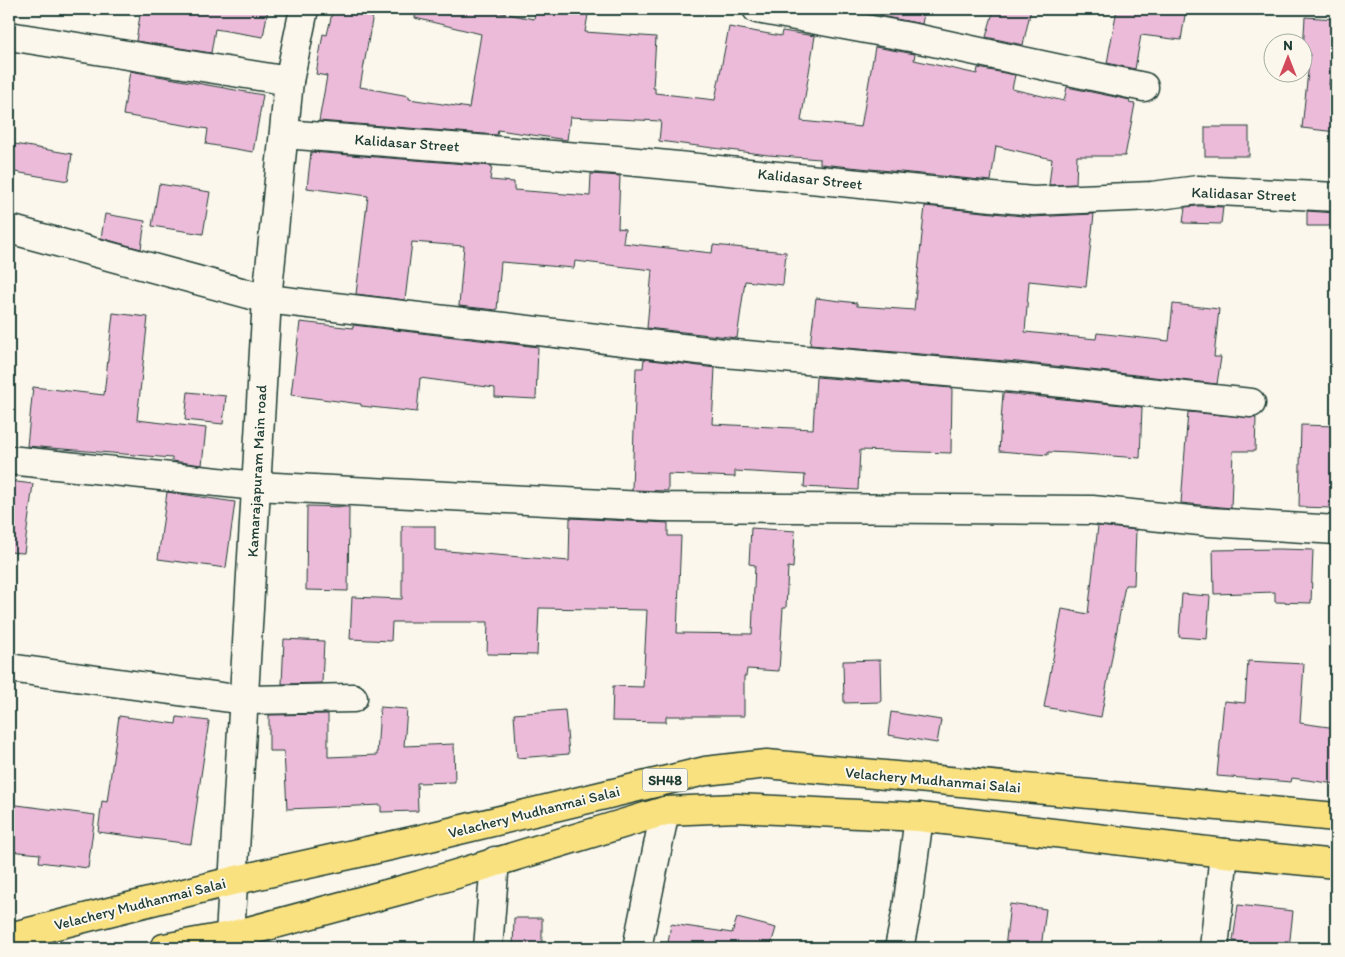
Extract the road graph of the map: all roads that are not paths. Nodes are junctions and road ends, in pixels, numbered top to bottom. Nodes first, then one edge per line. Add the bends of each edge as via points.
1 (304, 9) edge
2 (756, 9) edge
3 (9, 36) edge
4 (289, 81) junction
5 (1144, 87) dead end
6 (284, 134) junction
7 (1336, 197) edge
8 (9, 229) edge
9 (267, 299) junction
10 (1251, 403) dead end
11 (9, 460) edge
12 (256, 486) junction
13 (1336, 530) edge
14 (9, 668) edge
15 (353, 698) dead end
16 (244, 700) junction
17 (665, 811) junction
18 (919, 817) junction
19 (1336, 817) edge
20 (1224, 853) junction
21 (495, 861) junction
22 (1336, 864) edge
23 (232, 881) junction
24 (230, 936) junction
25 (9, 937) edge
26 (164, 948) edge
27 (488, 948) edge
28 (638, 948) edge
29 (900, 948) edge
30 (1214, 948) edge

1 - 4 street, Kamarajapuram Main road
2 - 5 street via 915,38
3 - 4 street
4 - 6 street, Kamarajapuram Main road
6 - 7 street, Kalidasar Street via 617,160 1033,201 1152,196 1198,190
6 - 9 street, Kamarajapuram Main road
8 - 9 street
9 - 10 street via 724,353 1016,378
9 - 12 street, Kamarajapuram Main road
11 - 12 street
12 - 13 street via 663,507 1092,510
12 - 16 street, Kamarajapuram Main road
14 - 16 street
15 - 16 street
16 - 23 street, Kamarajapuram Main road
17 - 18 main road, SH48 via 736,808
17 - 21 main road, SH48
17 - 28 street
18 - 20 main road, SH48
18 - 29 street
19 - 23 main road, Velachery Mudhanmai Salai / SH48 via 767,764 705,770
20 - 22 main road, SH48
20 - 30 street
21 - 24 main road, SH48 via 420,885
21 - 27 street
23 - 24 street, Kamarajapuram Main road
23 - 25 main road, Velachery Mudhanmai Salai / SH48
24 - 26 main road, SH48

